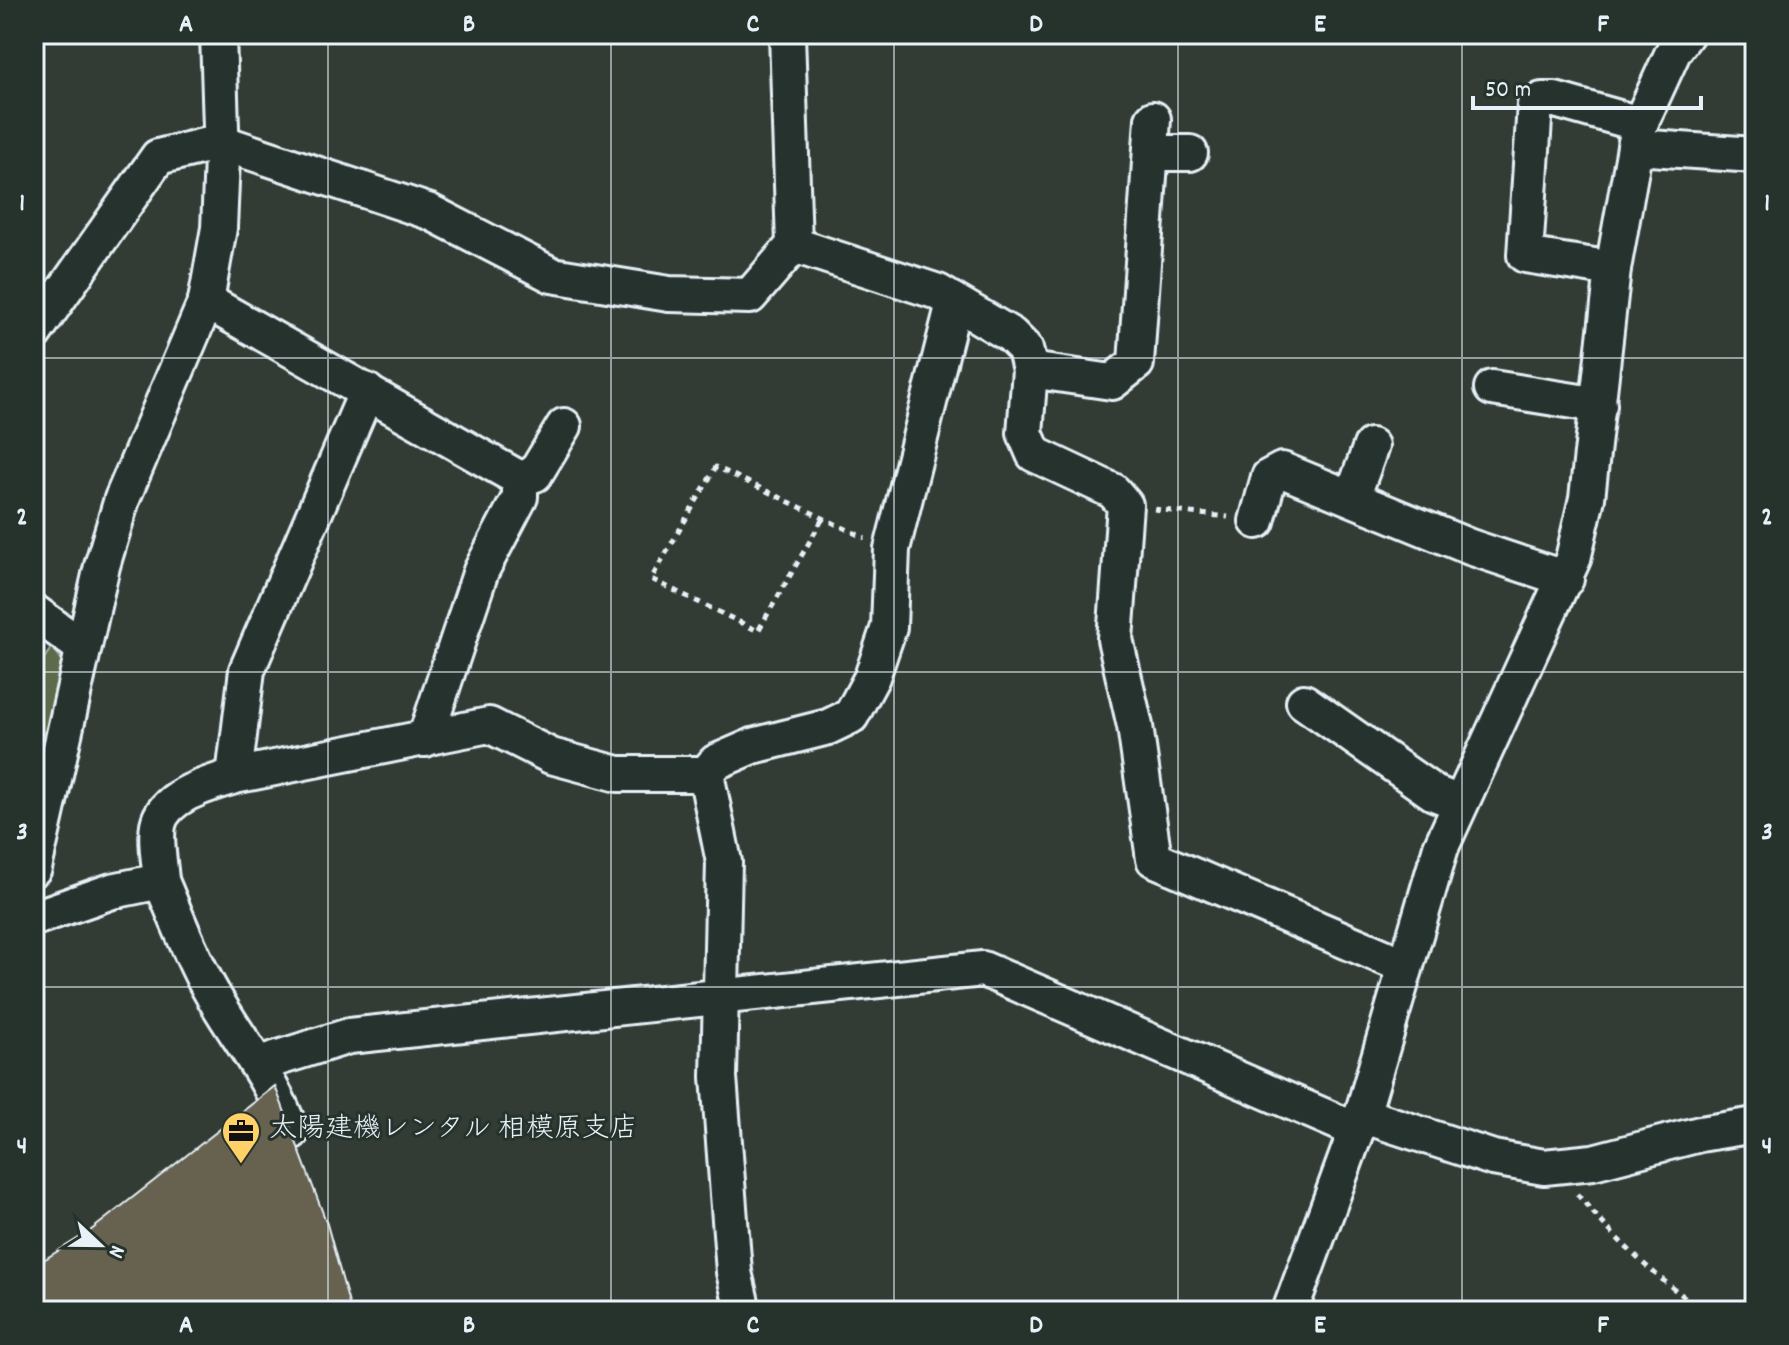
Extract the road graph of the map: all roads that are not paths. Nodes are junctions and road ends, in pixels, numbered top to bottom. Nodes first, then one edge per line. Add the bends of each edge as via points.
1 (218, 34) edge
2 (787, 34) edge
3 (1686, 34) edge
4 (1153, 119) dead end
5 (1637, 136) junction
6 (220, 142) junction
7 (1153, 153) junction
8 (1190, 153) dead end
9 (1755, 155) edge
10 (794, 245) junction
11 (1613, 269) junction
12 (206, 301) junction
13 (954, 303) junction
14 (34, 333) edge
15 (1030, 370) junction
16 (1492, 388) dead end
17 (367, 391) junction
18 (1599, 405) junction
19 (564, 426) dead end
20 (1371, 446) dead end
21 (520, 479) junction
22 (1352, 498) junction
23 (1257, 521) road end
24 (1566, 579) junction
25 (34, 612) edge
26 (82, 647) junction
27 (1304, 702) dead end
28 (425, 739) junction
29 (706, 774) junction
30 (234, 776) junction
31 (1460, 803) junction
32 (34, 864) edge
33 (161, 881) junction
34 (34, 918) edge
35 (1405, 966) junction
36 (719, 998) junction
37 (259, 1064) junction
38 (1359, 1122) junction
39 (1755, 1125) edge
40 (301, 1160) edge
41 (743, 1311) edge
42 (1290, 1311) edge

1 - 6 street
2 - 10 street
3 - 5 street
4 - 7 street
5 - 9 street
5 - 11 street
5 - 11 street via 1555,100 1535,105 1525,255
6 - 10 street via 430,212 552,275 634,290 750,296
6 - 12 street via 219,228
6 - 14 street via 158,157
7 - 8 street
7 - 15 street via 1136,363 1112,382
10 - 13 street via 938,292
11 - 18 street
12 - 17 street
12 - 26 street via 122,499
13 - 15 street via 1011,335 1025,349
13 - 29 street via 892,549 889,627 872,677 851,716 753,746 716,762
15 - 35 street via 1025,433 1034,454 1113,491 1125,505 1115,639 1135,726 1154,859
16 - 18 street
17 - 21 street
17 - 30 street via 247,670
18 - 24 street via 1587,498
19 - 21 street via 535,474
20 - 22 street
21 - 28 street via 520,497 481,571
22 - 23 street via 1282,470 1269,477
22 - 24 street via 1470,547
24 - 31 street
25 - 26 street
26 - 32 street
27 - 31 street via 1434,793
28 - 29 street via 489,725 551,756 618,774
28 - 30 street
29 - 36 street via 724,862
30 - 33 street via 167,806 158,824
31 - 35 street via 1436,861
33 - 34 street via 112,891
33 - 37 street via 208,987
35 - 38 street
36 - 37 street via 349,1036
36 - 38 street via 983,969
36 - 41 street via 721,1107 734,1272
37 - 40 street via 281,1104
38 - 39 street via 1493,1158 1553,1166 1593,1162
38 - 42 street

